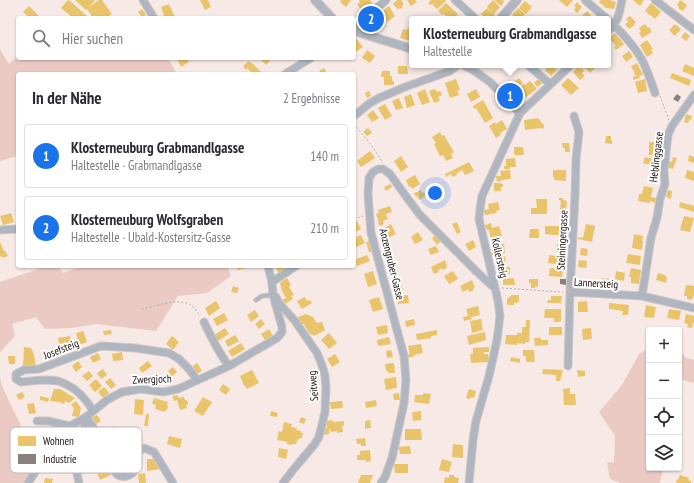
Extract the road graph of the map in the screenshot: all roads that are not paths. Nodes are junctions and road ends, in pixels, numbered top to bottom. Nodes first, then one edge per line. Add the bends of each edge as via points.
1 (143, 0) edge
2 (315, 0) edge
3 (386, 0) edge
4 (455, 0) edge
5 (517, 0) edge
6 (585, 0) edge
7 (622, 0) edge
8 (655, 0) edge
9 (153, 16) edge
10 (330, 16) edge
11 (473, 16) edge
12 (503, 16) edge
13 (604, 16) edge
14 (611, 22) edge
15 (614, 25) junction
16 (356, 26) edge
17 (611, 28) edge
18 (694, 30) edge
19 (356, 32) edge
20 (409, 48) edge
21 (308, 60) edge
22 (454, 68) edge
23 (469, 68) edge
24 (531, 68) edge
25 (568, 68) edge
26 (288, 72) edge
27 (550, 84) junction
28 (657, 95) road end
29 (694, 95) edge
30 (520, 113) junction
31 (356, 114) edge
32 (574, 116) dead end
33 (16, 229) edge
34 (0, 230) edge
35 (268, 268) edge
36 (293, 268) edge
37 (495, 288) junction
38 (273, 289) junction
39 (570, 292) junction
40 (642, 296) junction
41 (256, 300) dead end
42 (694, 308) edge
43 (204, 322) road end
44 (229, 366) junction
45 (568, 366) dead end
46 (197, 380) junction
47 (93, 411) junction
48 (86, 417) junction
49 (37, 421) dead end
50 (70, 426) joint
51 (84, 427) edge
52 (93, 427) edge
53 (142, 450) edge
54 (34, 473) edge
55 (77, 473) edge
56 (116, 473) edge
57 (133, 473) edge
58 (28, 483) edge
59 (79, 483) edge
60 (173, 483) edge
61 (283, 483) edge
62 (381, 483) edge
63 (469, 483) edge

1 - 9 street
2 - 10 street
3 - 16 street
4 - 11 street
5 - 12 street
6 - 13 street
7 - 15 street via 618,20
8 - 18 street
14 - 15 street
15 - 17 street
15 - 28 street via 641,58
19 - 20 street
21 - 26 street
22 - 31 street via 379,98
23 - 30 street via 490,82
24 - 27 street
25 - 27 street, Kollersteig
27 - 30 street, Kollersteig
29 - 40 street, Heblinggasse via 668,135 665,184 651,238
30 - 37 street, Kollersteig via 482,196 480,209 479,219
32 - 39 street, Steiningergasse via 579,132
33 - 34 street
35 - 38 street
36 - 38 street via 275,280
37 - 62 street, Anzengruber-Gasse via 425,219 390,174 383,169 373,172 369,178 368,194 371,233 404,356 406,380 404,403 392,458
37 - 63 street, Kollersteig via 500,316 497,340 476,421
38 - 41 lane
38 - 44 street, Zwergjoch via 282,332 277,338
38 - 61 street, Seitweg via 279,303 317,353 326,387 325,412 319,437
39 - 40 street, Lannersteig
39 - 45 street, Steiningergasse
40 - 42 street, Lannersteig
43 - 44 street via 221,356
44 - 46 street, Zwergjoch
46 - 47 street, Zwergjoch via 178,389 163,392 141,389 122,392
46 - 47 street, Josefsteig via 180,359 169,353 101,346 39,369 24,370 16,374 16,379 21,382 57,381 70,386 88,401
47 - 48 street, Zwergjoch
48 - 50 street, Zwergjoch
48 - 51 street
48 - 52 street
49 - 50 street
53 - 60 street via 154,452
54 - 58 street, Zwergjoch
55 - 59 street
56 - 57 street via 123,477

